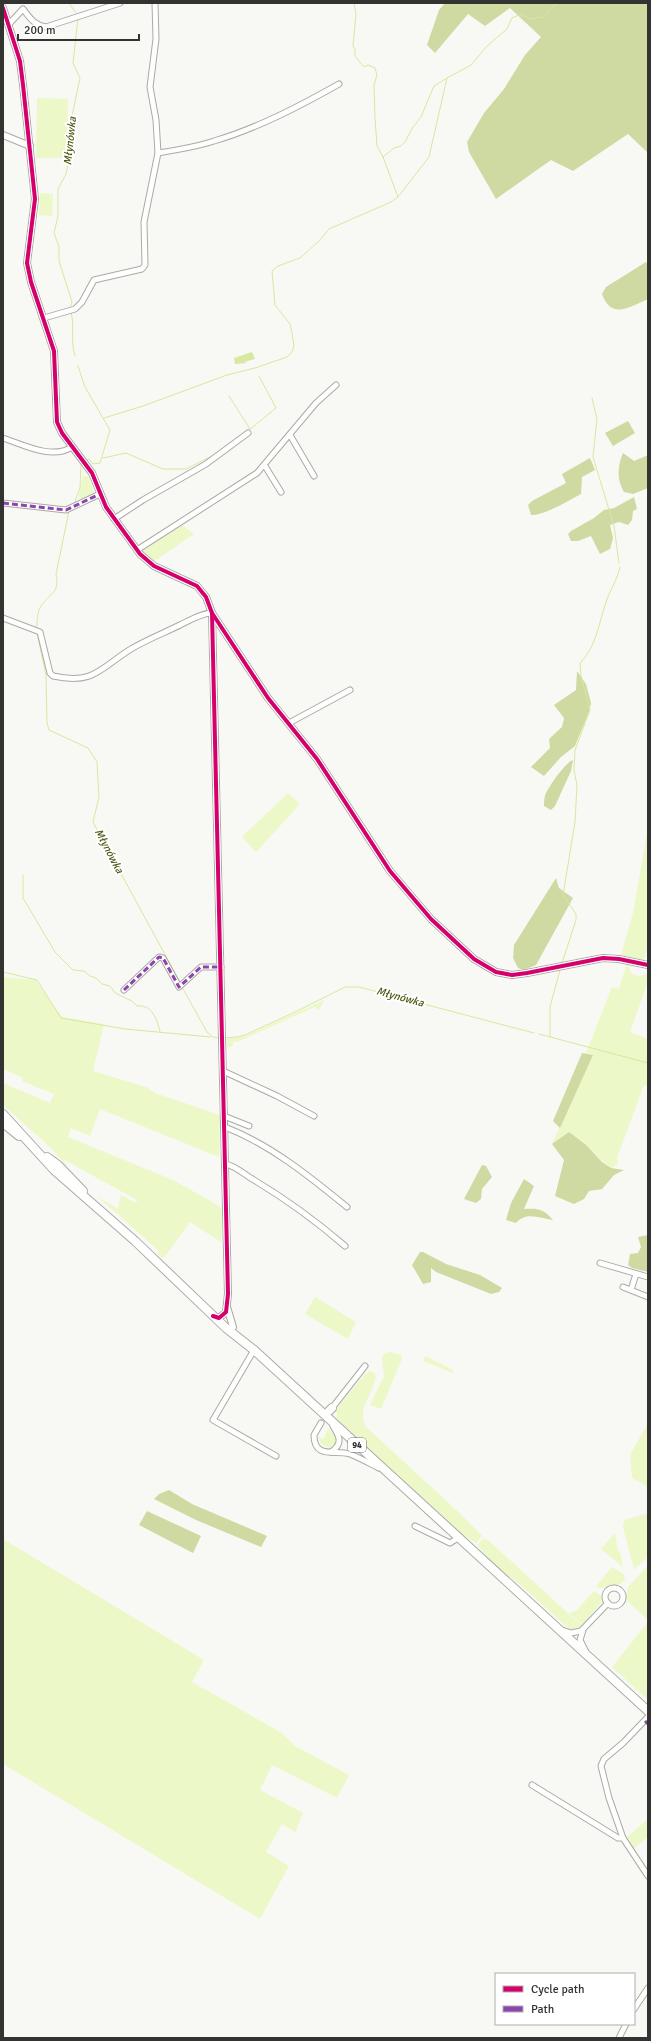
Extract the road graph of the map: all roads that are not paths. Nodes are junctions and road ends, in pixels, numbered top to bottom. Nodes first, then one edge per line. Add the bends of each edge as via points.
1 (120, 3) edge
2 (155, 3) edge
3 (24, 6) edge
4 (3, 8) edge
5 (9, 24) junction
6 (339, 84) dead end
7 (3, 135) edge
8 (30, 146) junction
9 (158, 153) junction
10 (44, 318) junction
11 (336, 385) dead end
12 (248, 433) dead end
13 (290, 435) junction
14 (3, 438) edge
15 (72, 447) junction
16 (265, 466) junction
17 (314, 476) dead end
18 (281, 492) dead end
19 (100, 494) junction
20 (3, 503) edge
21 (114, 518) junction
22 (137, 550) junction
23 (212, 613) junction
24 (3, 618) edge
25 (350, 690) dead end
26 (289, 723) junction
27 (648, 965) edge
28 (221, 967) junction
29 (124, 990) dead end
30 (223, 1071) junction
31 (3, 1114) edge
32 (224, 1116) junction
33 (314, 1116) dead end
34 (3, 1123) edge
35 (249, 1126) dead end
36 (225, 1127) junction
37 (29, 1143) junction
38 (224, 1164) junction
39 (348, 1207) dead end
40 (345, 1246) dead end
41 (600, 1263) dead end
42 (636, 1274) junction
43 (648, 1277) edge
44 (623, 1287) dead end
45 (631, 1290) junction
46 (648, 1297) edge
47 (227, 1307) junction
48 (217, 1316) junction
49 (229, 1327) junction
50 (254, 1350) junction
51 (365, 1366) dead end
52 (328, 1415) junction
53 (331, 1452) junction
54 (276, 1456) dead end
55 (385, 1470) junction
56 (415, 1526) dead end
57 (458, 1538) junction
58 (608, 1603) dead end
59 (557, 1628) junction
60 (583, 1630) junction
61 (588, 1657) junction
62 (648, 1712) edge
63 (647, 1721) edge
64 (532, 1785) dead end
65 (623, 1838) junction
66 (648, 1876) edge
67 (648, 1988) edge
68 (635, 2008) edge
69 (625, 2025) edge
70 (618, 2038) edge

1 - 3 street via 46,27 32,21
2 - 9 street via 156,39 150,87
3 - 5 street
4 - 5 street
5 - 8 street via 20,61
6 - 9 street via 273,118 232,135 200,145
7 - 8 street
8 - 10 street via 35,199 27,264
9 - 10 street via 144,222 145,265 142,269 94,280 82,302 71,311
10 - 15 street via 55,358 56,418
11 - 13 street via 316,403
12 - 21 street via 206,464
13 - 16 street
13 - 17 street
14 - 15 street via 48,452 56,453
15 - 19 street via 89,468
16 - 18 street
16 - 22 street
19 - 20 street via 66,510
19 - 21 street
21 - 22 street
22 - 23 street via 150,564 197,586 206,597
23 - 24 street via 188,621 139,645 105,670 85,677 52,675 40,632
23 - 26 street via 263,691
23 - 28 street
25 - 26 street
26 - 27 street via 317,759 390,871 431,919 474,959 496,972 512,975 594,959 619,959
28 - 29 street via 201,967 181,985 163,958 159,957
28 - 30 street
30 - 32 street
30 - 33 street
31 - 37 main road, 94
32 - 35 street
32 - 36 street
34 - 37 main road, 94
36 - 38 street
36 - 39 street via 264,1145
37 - 48 main road, 94 via 58,1165 94,1204
38 - 40 street via 232,1166 263,1185 319,1224
38 - 47 street
41 - 42 street
42 - 43 street
42 - 45 street
44 - 45 street
45 - 46 street
47 - 48 street
47 - 49 street
48 - 49 main road, 94
49 - 50 main road, 94
50 - 52 main road, 94
50 - 54 street via 213,1420
51 - 52 street
52 - 53 street via 340,1438 338,1446
52 - 53 street via 314,1433 315,1444 323,1452
52 - 55 main road, 94
53 - 55 street via 350,1454
55 - 57 main road, 94
56 - 57 street via 450,1543
57 - 59 main road, 94
58 - 60 street
59 - 60 street via 571,1633
59 - 61 main road, 94
60 - 61 street via 580,1640
61 - 62 main road, 94
63 - 65 street via 604,1759 601,1766
64 - 65 street via 618,1838
65 - 66 street
67 - 68 street
69 - 70 street

